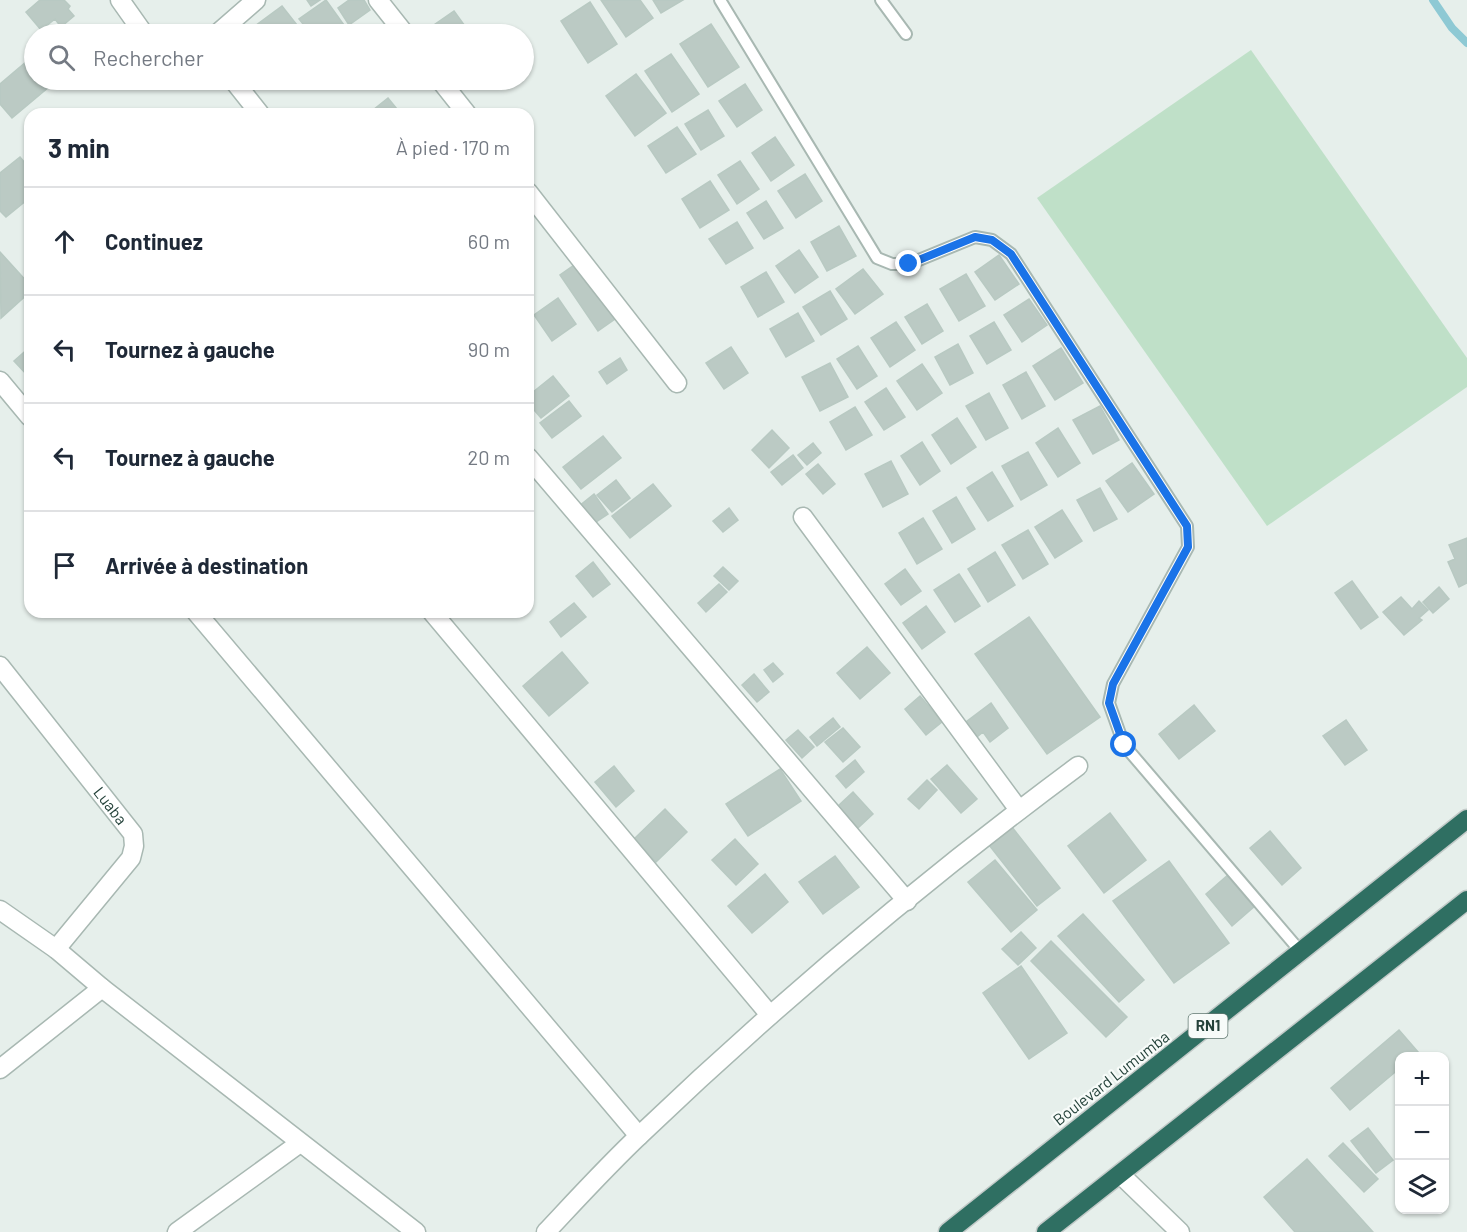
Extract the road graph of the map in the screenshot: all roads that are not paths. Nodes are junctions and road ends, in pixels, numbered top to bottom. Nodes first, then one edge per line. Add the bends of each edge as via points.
1 (120, 0) edge
2 (256, 0) edge
3 (378, 0) edge
4 (720, 0) edge
5 (881, 0) edge
6 (137, 24) edge
7 (228, 24) edge
8 (397, 24) edge
9 (906, 34) dead end
10 (241, 90) edge
11 (448, 90) edge
12 (255, 108) edge
13 (462, 108) edge
14 (534, 200) edge
15 (0, 381) edge
16 (677, 383) dead end
17 (24, 410) edge
18 (534, 464) edge
19 (803, 517) dead end
20 (201, 618) edge
21 (437, 618) edge
22 (0, 666) edge
23 (1078, 766) dead end
24 (1019, 810) junction
25 (1467, 819) edge
26 (1467, 900) edge
27 (907, 901) junction
28 (0, 910) edge
29 (56, 949) junction
30 (1301, 952) junction
31 (102, 988) junction
32 (770, 1016) junction
33 (0, 1069) edge
34 (639, 1136) junction
35 (300, 1143) junction
36 (1121, 1174) junction
37 (177, 1232) edge
38 (416, 1232) edge
39 (546, 1232) edge
40 (948, 1232) edge
41 (1046, 1232) edge
42 (1180, 1232) edge

1 - 6 street
2 - 7 street
3 - 8 street
4 - 30 lane via 877,258 892,264 909,264 975,237 992,240 1011,254 1187,526 1188,547 1113,684 1109,703 1124,745
5 - 9 lane
10 - 12 street
11 - 13 street
14 - 16 street
15 - 17 street
18 - 27 street
19 - 24 street
20 - 34 street
21 - 32 street
22 - 29 street, Luaba via 133,834 131,858
23 - 24 street
24 - 27 street
25 - 30 highway, Boulevard Lumumba / RN1
26 - 36 highway
27 - 32 street
28 - 29 street
29 - 31 street
30 - 40 highway, Boulevard Lumumba / RN1
31 - 33 street
31 - 35 street
32 - 34 street
34 - 39 street
35 - 37 street
35 - 38 street
36 - 41 highway
36 - 42 street

